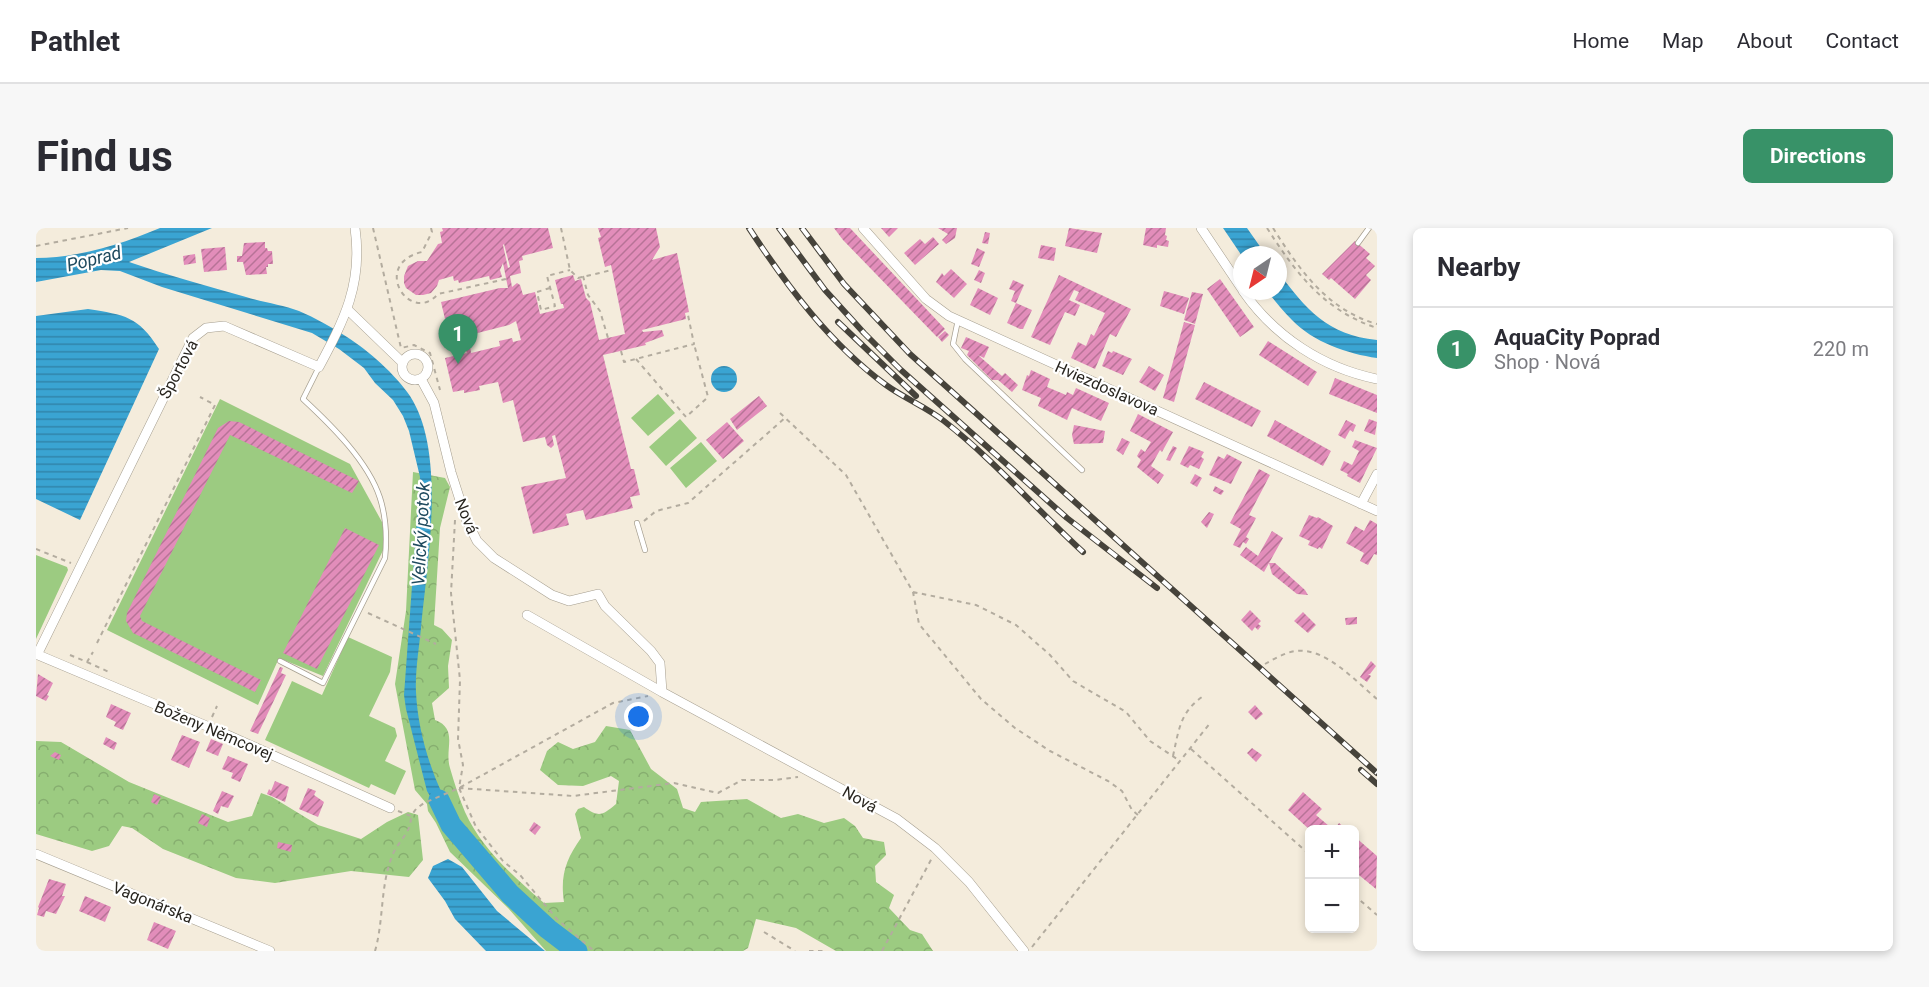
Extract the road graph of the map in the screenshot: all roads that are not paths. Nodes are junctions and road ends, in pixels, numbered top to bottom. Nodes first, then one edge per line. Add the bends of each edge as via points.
1 (355, 228) edge
2 (863, 228) edge
3 (1201, 228) edge
4 (1369, 228) edge
5 (1358, 243) dead end
6 (1233, 275) edge
7 (1251, 300) edge
8 (348, 310) junction
9 (958, 320) junction
10 (403, 363) junction
11 (319, 367) junction
12 (421, 379) junction
13 (1377, 379) edge
14 (1082, 470) dead end
15 (1377, 474) edge
16 (1361, 504) junction
17 (1377, 511) edge
18 (637, 523) dead end
19 (645, 550) dead end
20 (527, 615) dead end
21 (36, 654) edge
22 (280, 662) dead end
23 (659, 693) junction
24 (390, 808) road end
25 (36, 854) edge
26 (270, 951) edge
27 (1024, 951) edge

1 - 8 street via 355,272
2 - 9 street, Hviezdoslavova via 926,299
3 - 6 street
4 - 5 lane
7 - 13 street via 1270,323 1299,347 1346,371
8 - 10 street
8 - 11 street
9 - 14 lane via 953,344 965,359
9 - 16 street, Hviezdoslavova
10 - 12 street via 406,375
10 - 12 street via 412,354 425,358 428,369
11 - 21 street, Športová via 224,326 199,332 187,346
11 - 22 lane via 303,399 368,472 380,498 387,535 385,558 323,683
12 - 23 street, Nová via 434,403 451,472 477,541 494,558 552,595 569,601 598,594 660,663
15 - 16 street
16 - 17 street, Hviezdoslavova
18 - 19 lane
20 - 23 street, Nová
21 - 24 street, Boženy Němcovej
23 - 27 street, Nová via 897,819 935,848 969,882
25 - 26 street, Vagonárska

